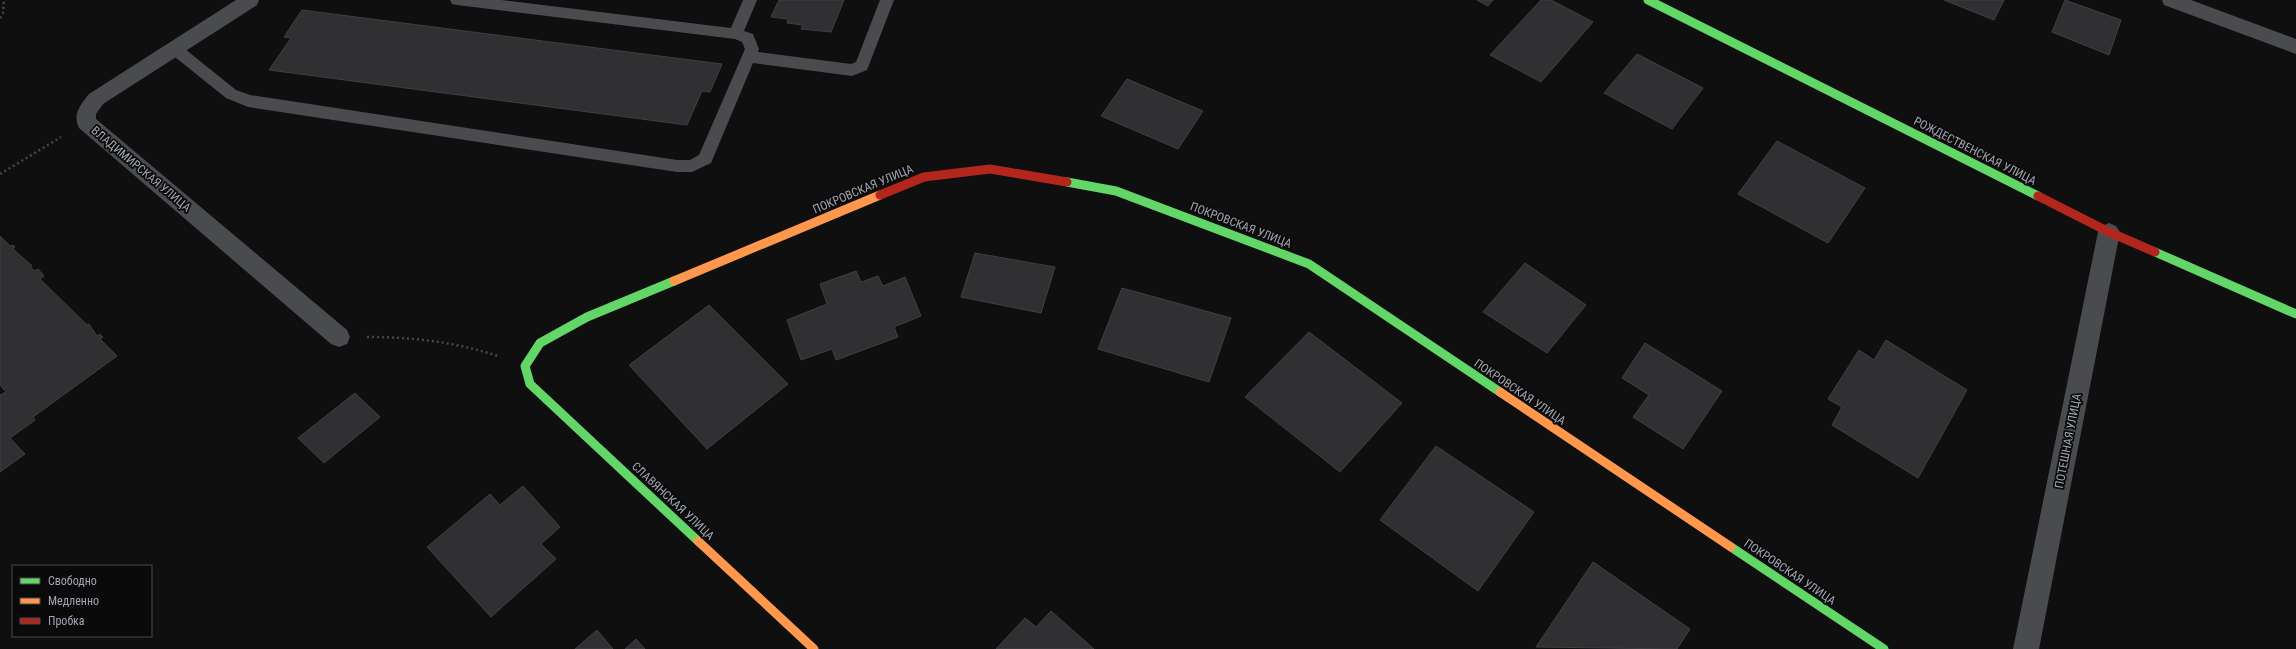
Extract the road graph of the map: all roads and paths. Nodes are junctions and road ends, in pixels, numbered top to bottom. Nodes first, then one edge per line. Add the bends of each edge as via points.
1 (4, 0) edge
2 (250, 0) edge
3 (457, 0) edge
4 (750, 0) edge
5 (888, 0) edge
6 (1648, 0) edge
7 (2171, 0) edge
8 (0, 18) edge
9 (736, 34) junction
10 (2296, 47) edge
11 (175, 49) junction
12 (749, 57) junction
13 (86, 122) junction
14 (0, 174) edge
15 (2109, 232) junction
16 (2296, 314) edge
17 (339, 337) joint
18 (525, 366) junction
19 (814, 649) edge
20 (1884, 649) edge
21 (2026, 649) edge

1 - 8 path
2 - 11 street, ВЛАДИМИРСКАЯ УЛИЦА
3 - 9 lane
4 - 9 lane
5 - 12 lane via 862,66 843,70
6 - 15 street, РОЖДЕСТВЕНСКАЯ УЛИЦА
7 - 10 street
9 - 12 lane via 748,38 752,49
11 - 12 lane via 231,94 248,101 677,166 692,166 705,159
11 - 13 street, ВЛАДИМИРСКАЯ УЛИЦА via 96,99 86,112
13 - 14 path
13 - 17 street, ВЛАДИМИРСКАЯ УЛИЦА
15 - 16 street, РОЖДЕСТВЕНСКАЯ УЛИЦА
15 - 21 street, ПОТЕШНАЯ УЛИЦА
17 - 18 path via 424,338 480,350
18 - 19 street, СЛАВЯНСКАЯ УЛИЦА via 530,384
18 - 20 street, ПОКРОВСКАЯ УЛИЦА via 540,343 588,317 924,177 990,169 1116,191 1309,264

